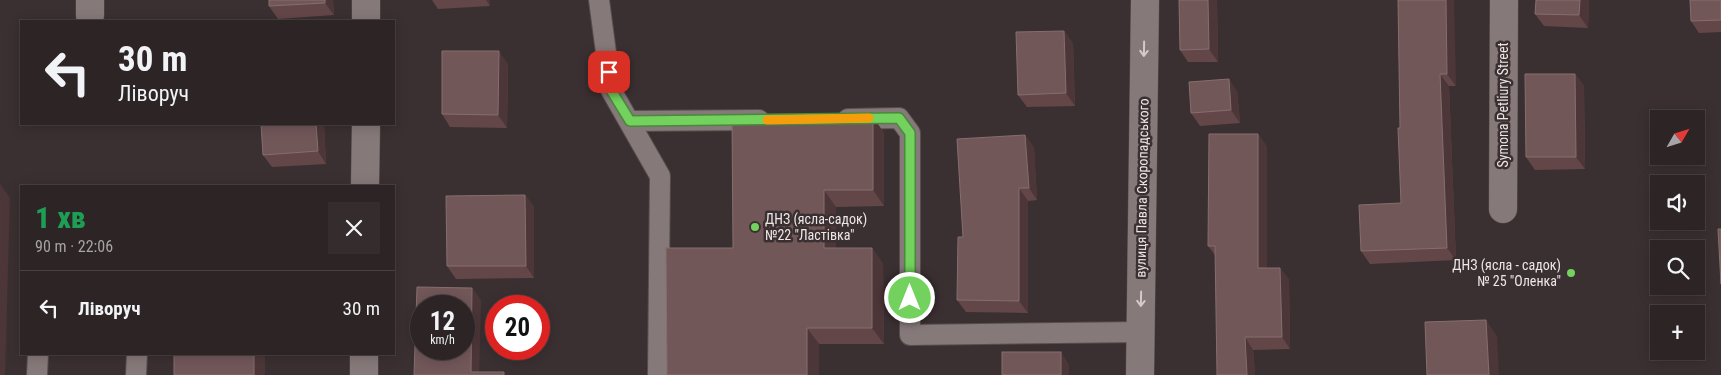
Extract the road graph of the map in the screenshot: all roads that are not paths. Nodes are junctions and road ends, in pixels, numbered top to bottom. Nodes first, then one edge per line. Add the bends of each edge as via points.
1 (366, 0) edge
2 (599, 0) edge
3 (1145, 0) edge
4 (1504, 0) edge
5 (366, 20) edge
6 (829, 119) edge
7 (780, 120) edge
8 (630, 121) junction
9 (366, 125) edge
10 (365, 185) edge
11 (1503, 210) dead end
12 (1141, 332) junction
13 (38, 355) edge
14 (137, 355) edge
15 (364, 355) edge
16 (37, 375) edge
17 (136, 375) edge
18 (364, 375) edge
19 (658, 375) edge
20 (1140, 375) edge

1 - 5 street
2 - 8 lane via 611,90
3 -> 12 street, вулиця Павла Скоропадського
4 - 11 street, Symona Petliury Street
6 - 12 lane via 899,118 910,133 910,335
7 - 8 lane
8 - 19 lane via 660,176
9 - 10 street
12 - 20 street, вулиця Павла Скоропадського
13 - 16 lane
14 - 17 lane
15 - 18 street

